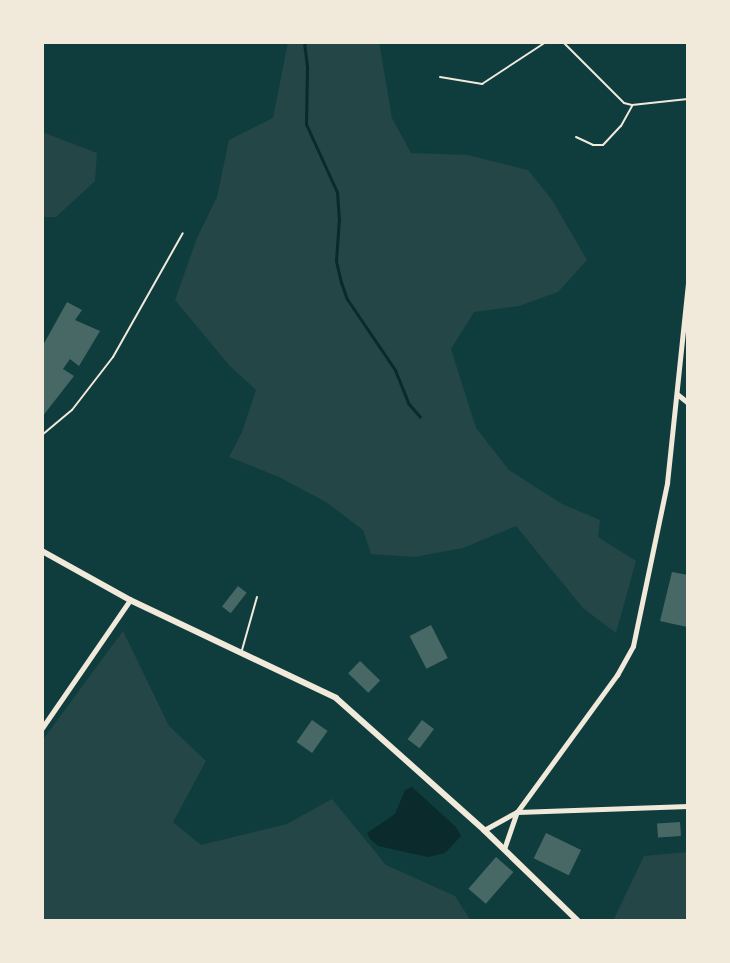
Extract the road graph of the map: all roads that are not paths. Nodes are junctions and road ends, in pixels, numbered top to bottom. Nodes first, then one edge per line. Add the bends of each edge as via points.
1 (546, 42) edge
2 (563, 42) edge
3 (440, 77) dead end
4 (688, 99) edge
5 (632, 105) junction
6 (576, 137) dead end
7 (183, 233) dead end
8 (688, 284) edge
9 (677, 394) junction
10 (688, 403) edge
11 (42, 435) edge
12 (42, 551) edge
13 (257, 597) dead end
14 (130, 600) junction
15 (241, 652) junction
16 (42, 728) edge
17 (688, 806) edge
18 (517, 812) junction
19 (484, 830) junction
20 (504, 849) junction
21 (578, 921) edge

1 - 3 lane via 482,84
2 - 5 lane via 616,98
4 - 5 lane
5 - 6 lane via 603,145
7 - 11 lane via 113,357 72,410
8 - 9 street
9 - 10 street
9 - 18 street via 664,502 633,646
12 - 14 street
13 - 15 lane
14 - 15 street
14 - 16 street
15 - 19 street via 336,698
17 - 18 street
18 - 19 street
18 - 20 street
19 - 20 street
20 - 21 street

